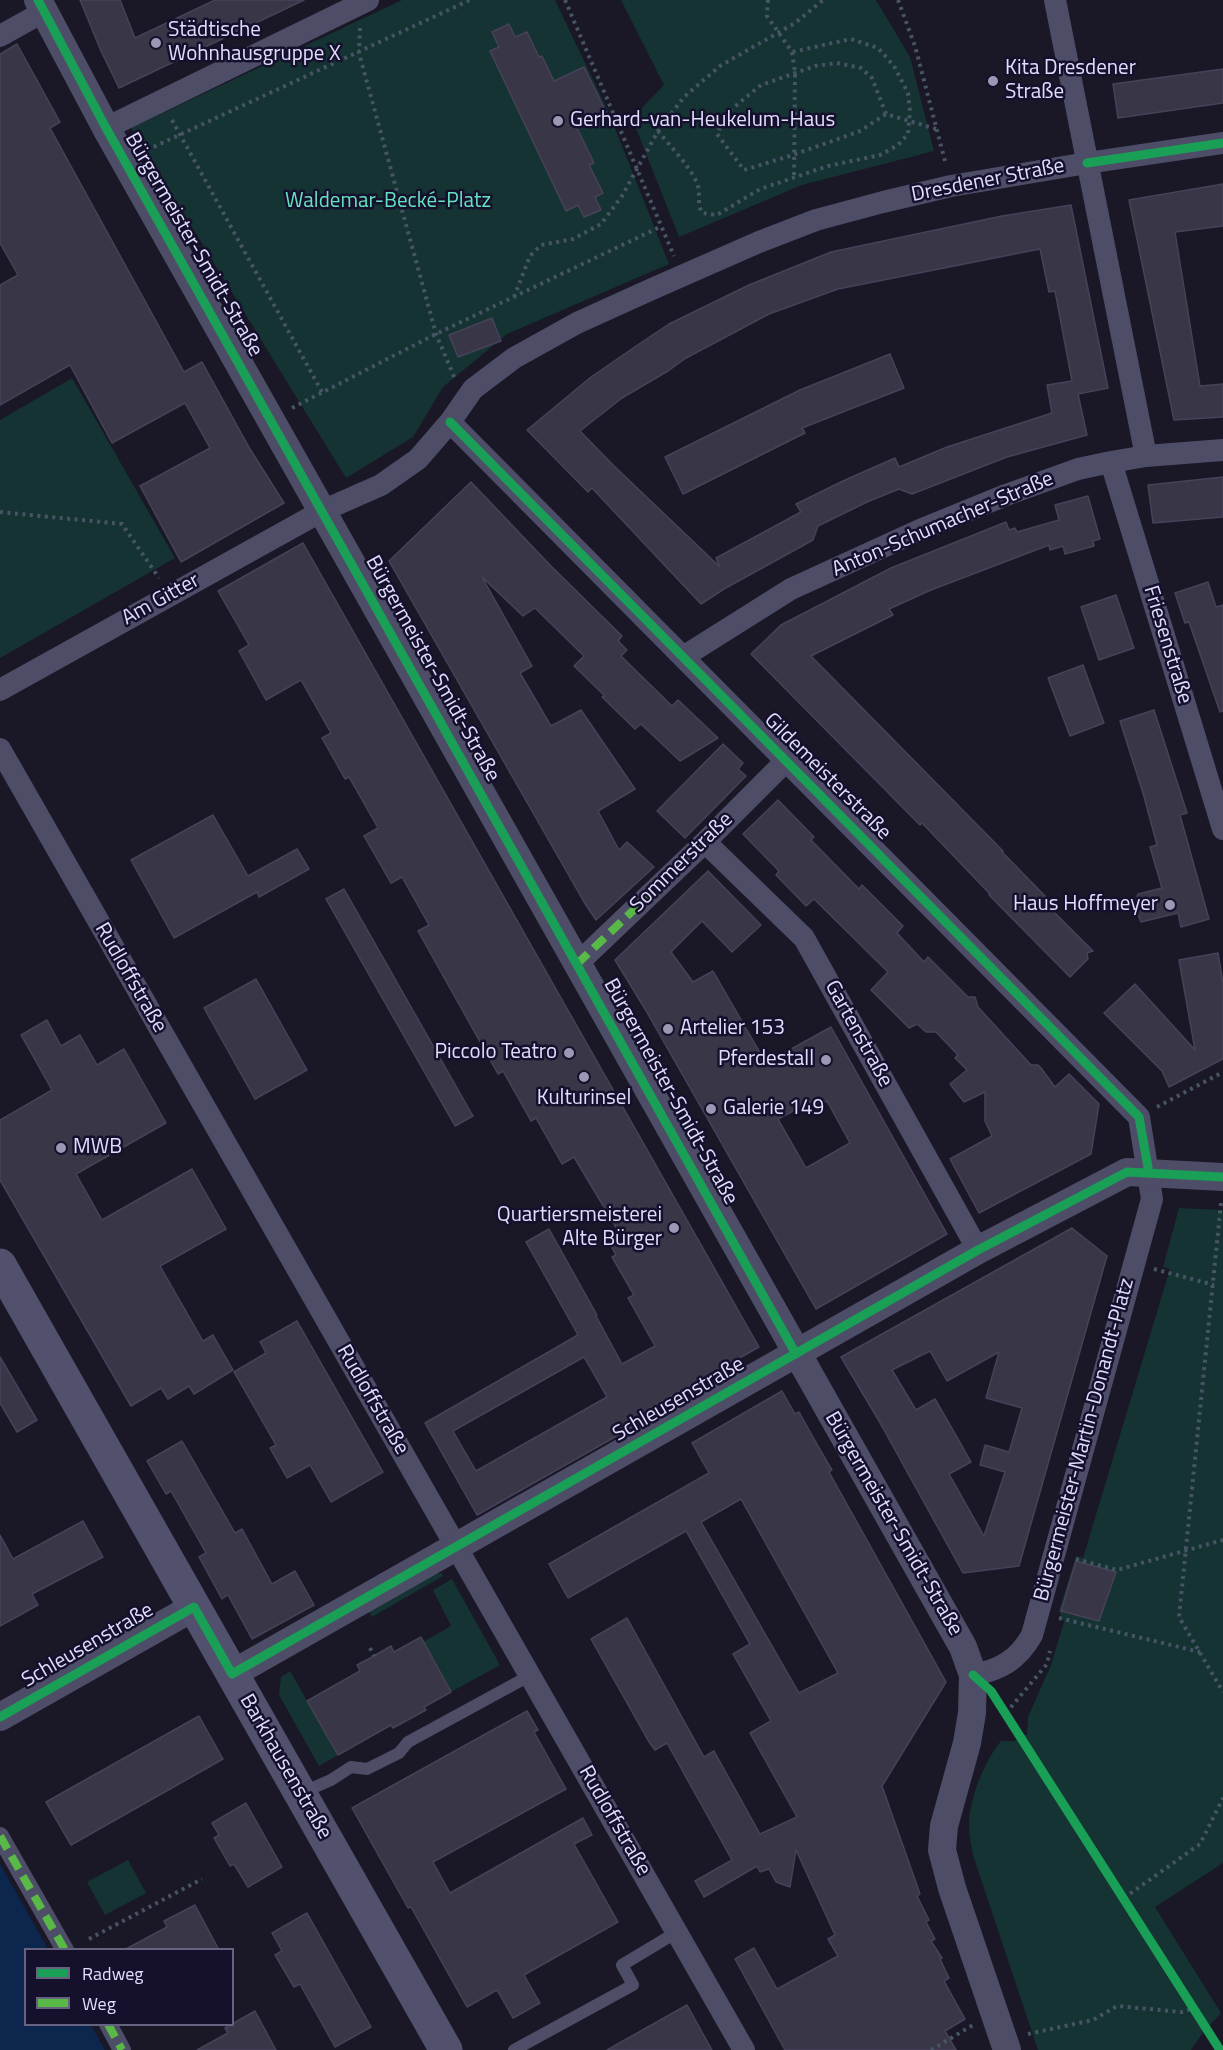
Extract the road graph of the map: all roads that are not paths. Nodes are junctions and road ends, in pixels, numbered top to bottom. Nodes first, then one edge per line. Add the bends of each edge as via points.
1 (1055, 0) edge
2 (363, 1) edge
3 (41, 6) edge
4 (0, 36) edge
5 (106, 128) junction
6 (1223, 143) edge
7 (1087, 163) junction
8 (450, 422) junction
9 (1223, 450) edge
10 (1146, 456) junction
11 (1111, 462) junction
12 (322, 511) junction
13 (683, 657) junction
14 (0, 690) edge
15 (0, 749) edge
16 (786, 761) junction
17 (1223, 829) edge
18 (705, 842) junction
19 (577, 964) junction
20 (1149, 1173) junction
21 (1222, 1185) edge
22 (978, 1250) junction
23 (0, 1265) edge
24 (796, 1354) junction
25 (457, 1546) junction
26 (194, 1607) junction
27 (232, 1674) junction
28 (973, 1675) junction
29 (531, 1676) junction
30 (11, 1707) edge
31 (300, 1794) junction
32 (0, 1836) edge
33 (677, 1932) junction
34 (64, 1948) edge
35 (109, 2026) edge
36 (1002, 2034) edge
37 (122, 2050) edge
38 (446, 2050) edge
39 (514, 2050) edge
40 (744, 2050) edge

1 - 7 street
2 - 5 street
3 - 4 street
3 - 5 street, Bürgermeister-Smidt-Straße
5 - 12 street, Bürgermeister-Smidt-Straße
6 - 7 street, Dresdener Straße
7 - 8 street, Dresdener Straße via 883,202 816,220 759,242 577,323 514,358 473,389
7 - 10 street
8 - 12 street via 418,459 381,485
8 - 13 street, Gildemeisterstraße
9 - 10 street, Anton-Schumacher-Straße
10 - 11 street, Anton-Schumacher-Straße
11 - 13 street, Anton-Schumacher-Straße via 1078,469 920,530 791,589
11 - 17 street, Friesenstraße
12 - 14 street, Am Gitter
12 - 19 street, Bürgermeister-Smidt-Straße
13 - 16 street, Gildemeisterstraße
15 - 25 street, Rudloffstraße
16 - 18 street, Sommerstraße
16 - 20 street, Gildemeisterstraße via 1139,1117
18 - 19 street, Sommerstraße
18 - 22 street, Gartenstraße via 804,938
19 - 24 street, Bürgermeister-Smidt-Straße
20 - 21 street, Schleusenstraße
20 - 22 street, Schleusenstraße via 1127,1172
20 - 28 street, Bürgermeister-Martin-Donandt-Platz via 1152,1199 1032,1635 1009,1661 994,1671
22 - 24 street, Schleusenstraße
23 - 26 main road, Barkhausenstraße
24 - 25 street, Schleusenstraße
24 - 28 street, Bürgermeister-Smidt-Straße via 963,1647
25 - 27 street, Schleusenstraße
25 - 29 street, Rudloffstraße
26 - 27 main road, Barkhausenstraße
26 - 30 street, Schleusenstraße
27 - 31 main road, Barkhausenstraße
28 - 36 street, Bürgermeister-Smidt-Straße via 967,1743 948,1805 942,1850
29 - 31 lane via 408,1742 399,1753 368,1769 351,1767
29 - 33 street, Rudloffstraße
31 - 38 main road, Barkhausenstraße
32 - 34 street
33 - 39 lane via 622,1965 633,1985
33 - 40 street, Rudloffstraße
35 - 37 street

